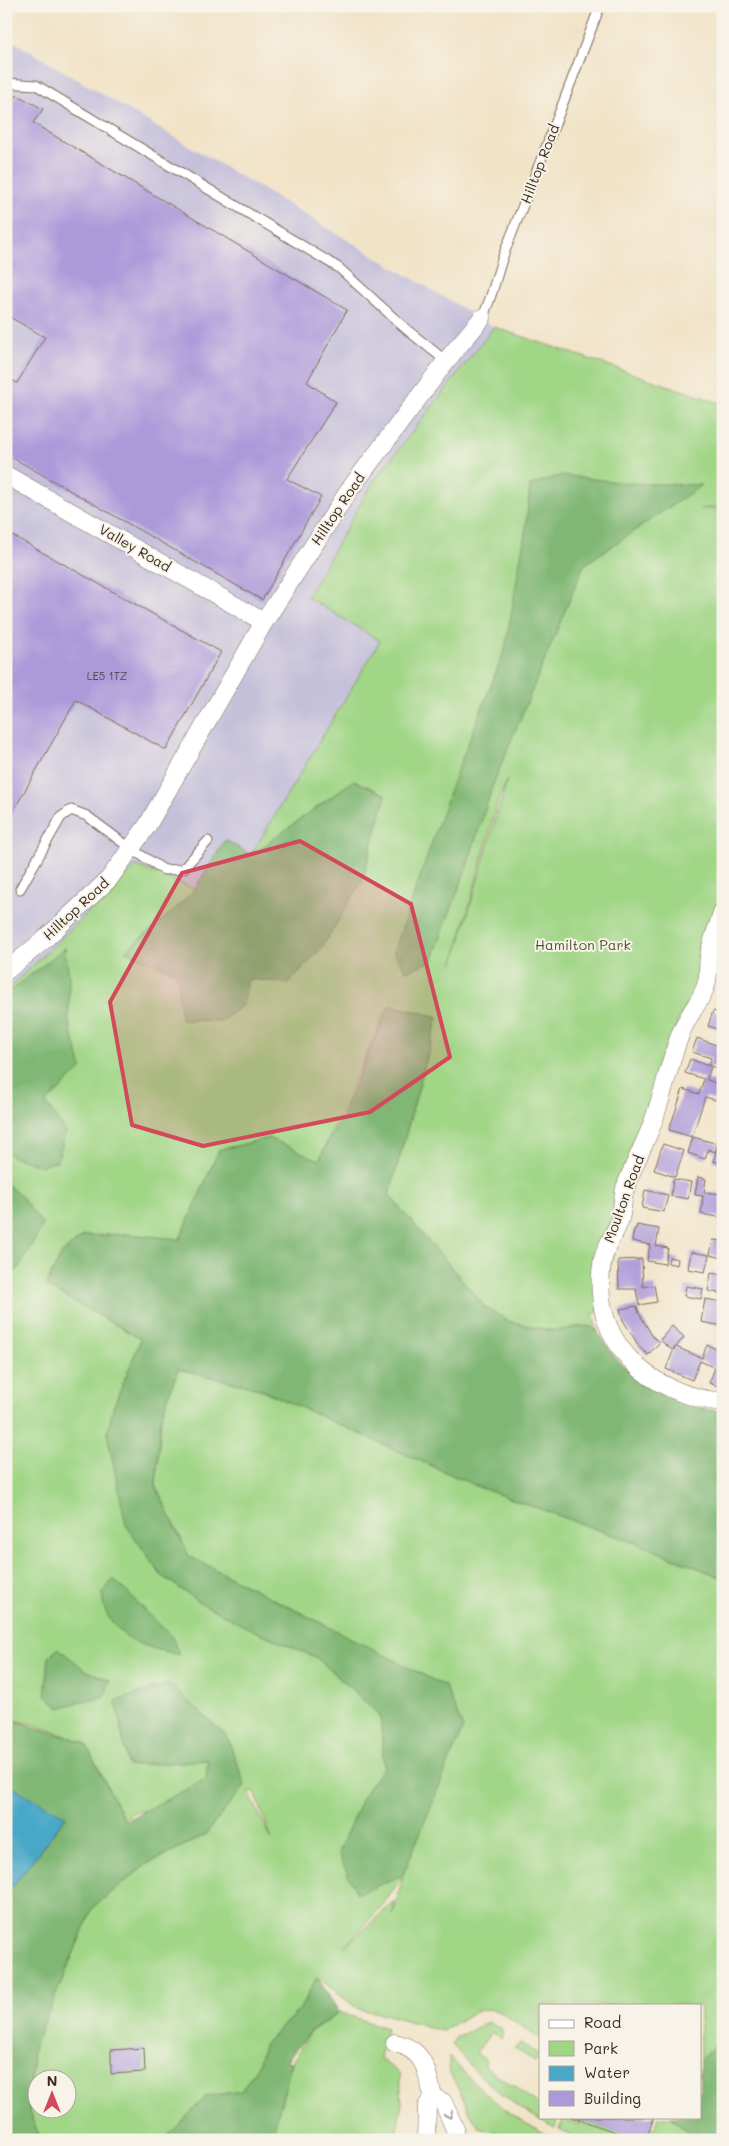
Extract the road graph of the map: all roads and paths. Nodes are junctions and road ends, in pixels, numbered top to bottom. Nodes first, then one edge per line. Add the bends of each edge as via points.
1 (600, 6) edge
2 (6, 84) edge
3 (482, 318) joint
4 (446, 361) junction
5 (6, 475) edge
6 (264, 622) junction
7 (208, 841) dead end
8 (130, 848) junction
9 (20, 889) dead end
10 (723, 912) edge
11 (6, 971) edge
12 (723, 1402) edge
13 (395, 2043) dead end
14 (433, 2098) junction
15 (426, 2140) edge
16 (456, 2140) edge

1 - 3 lane, Hilltop Road via 501,260 489,305
2 - 4 lane via 36,85 339,268
3 - 4 street, Hilltop Road
4 - 6 street, Hilltop Road via 350,489
5 - 6 street, Valley Road
6 - 8 street, Hilltop Road via 147,826
7 - 8 lane via 183,869 164,870
8 - 9 lane via 87,816 71,810 61,817
8 - 11 street, Hilltop Road via 109,880
10 - 12 street, Moulton Road via 710,948 706,984 680,1033 657,1112 626,1186 619,1220 605,1251 601,1278 606,1318 620,1347 636,1366 671,1390
13 - 14 street via 412,2048 420,2058 428,2073
14 - 15 street via 427,2106
14 -> 16 street via 443,2102 455,2129

